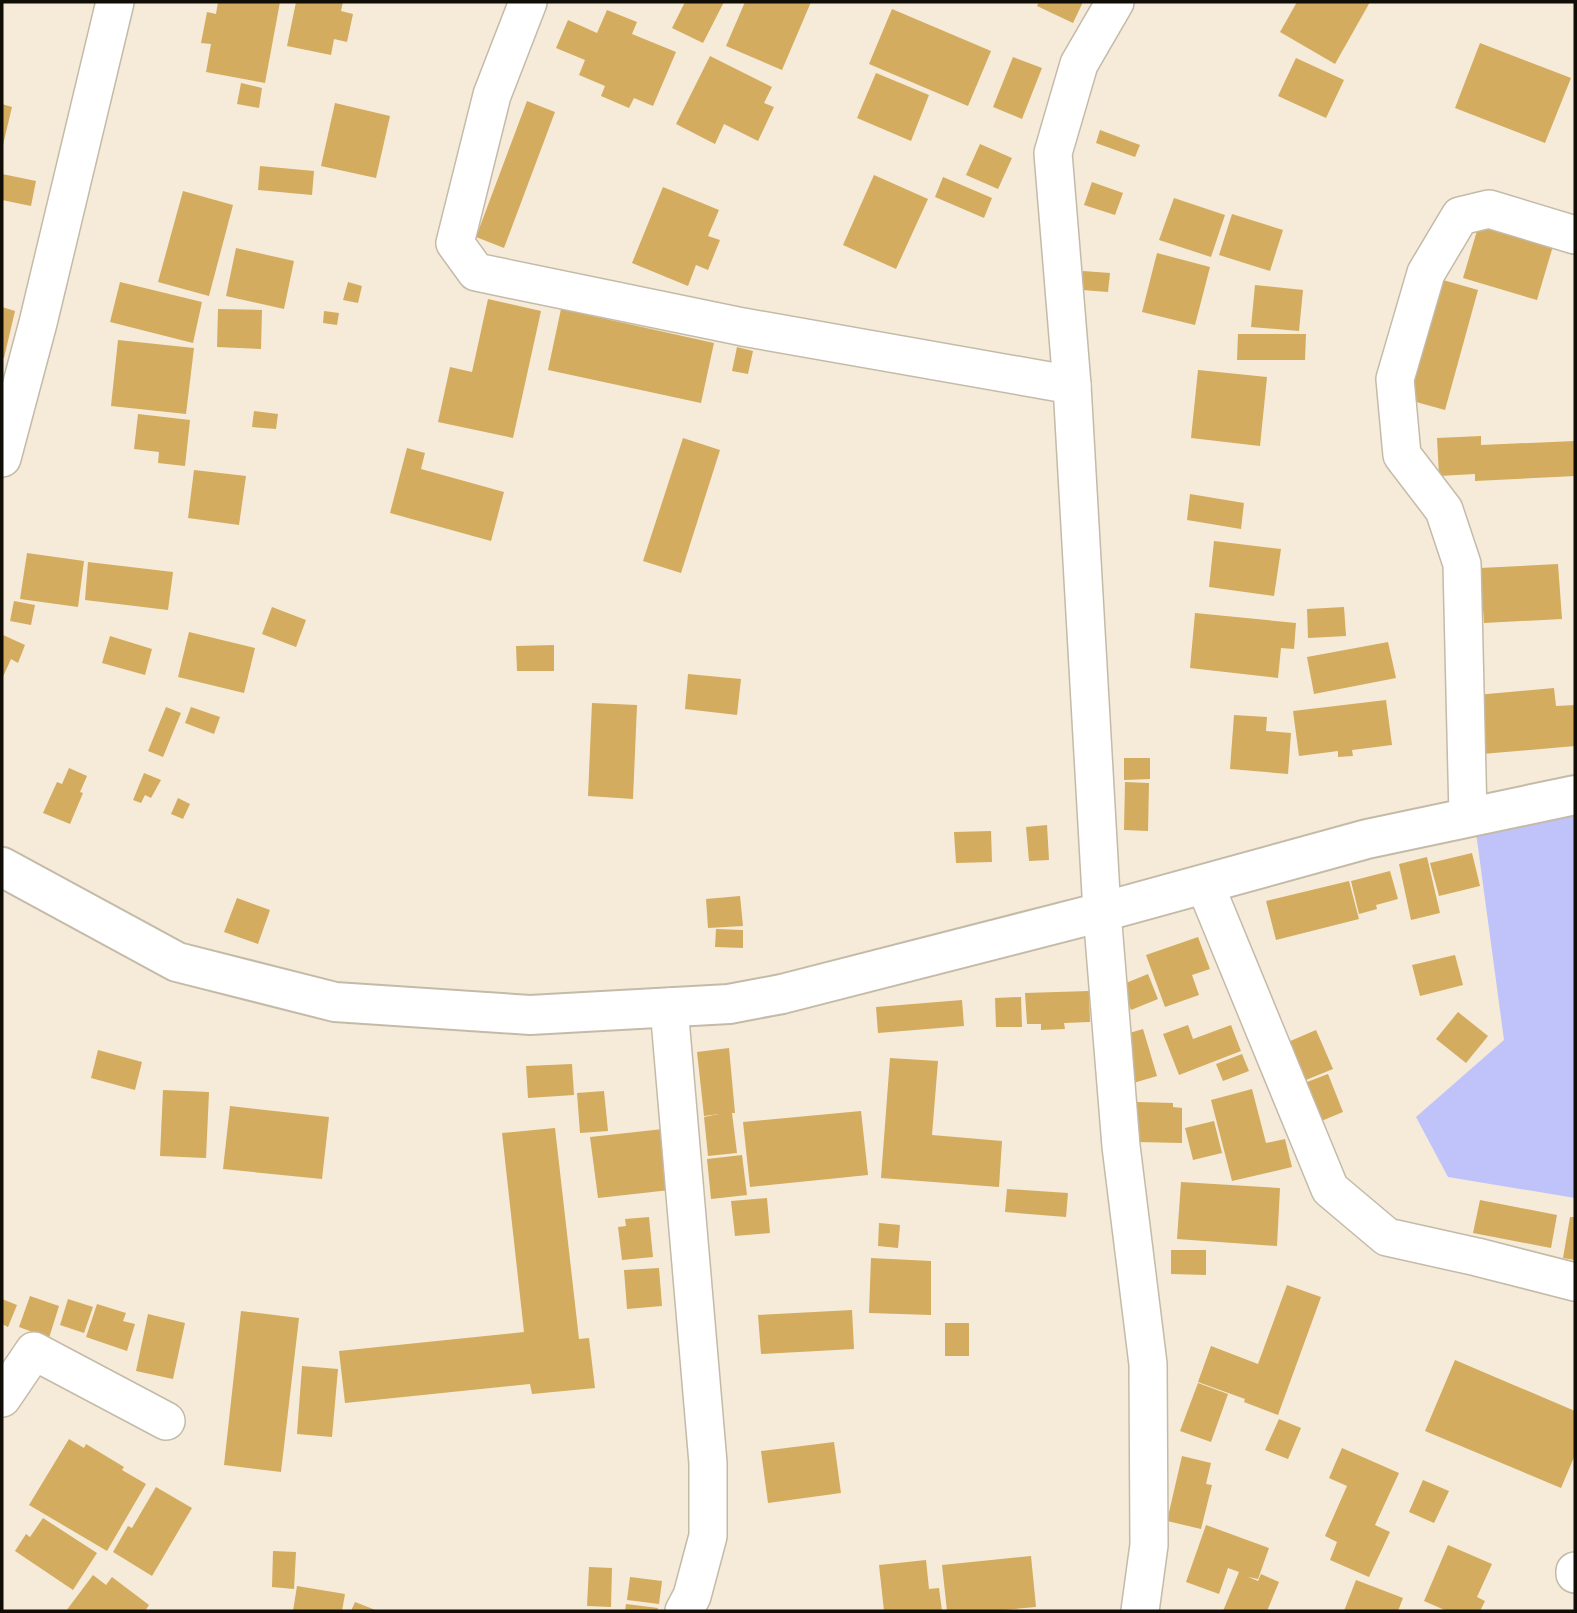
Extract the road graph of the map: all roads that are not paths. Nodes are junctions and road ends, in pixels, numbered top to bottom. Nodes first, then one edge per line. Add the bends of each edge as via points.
1 (115, 2) edge
2 (528, 2) edge
3 (1115, 2) edge
4 (1575, 235) edge
5 (1072, 385) junction
6 (2, 458) edge
7 (1575, 794) edge
8 (1468, 817) junction
9 (2, 867) edge
10 (1205, 885) junction
11 (1102, 912) junction
12 (669, 1007) junction
13 (1575, 1283) edge
14 (2, 1398) edge
15 (166, 1421) dead end
16 (684, 1611) edge
17 (1140, 1611) edge

1 - 6 street
2 - 5 street via 492,95 455,243 475,272 743,327
3 - 5 street via 1079,64 1053,153
4 - 8 street via 1489,209 1460,216 1426,273 1395,379 1402,455 1444,510 1462,564
5 - 11 street
7 - 8 main road
8 - 10 main road via 1367,839
9 - 12 main road via 177,962 335,1002 530,1014
10 - 11 main road
10 - 13 street via 1330,1189 1387,1237
11 - 12 main road via 782,995
11 - 17 street via 1121,1146 1148,1364 1149,1545
12 - 16 street via 708,1463 708,1536
14 - 15 street via 34,1351

